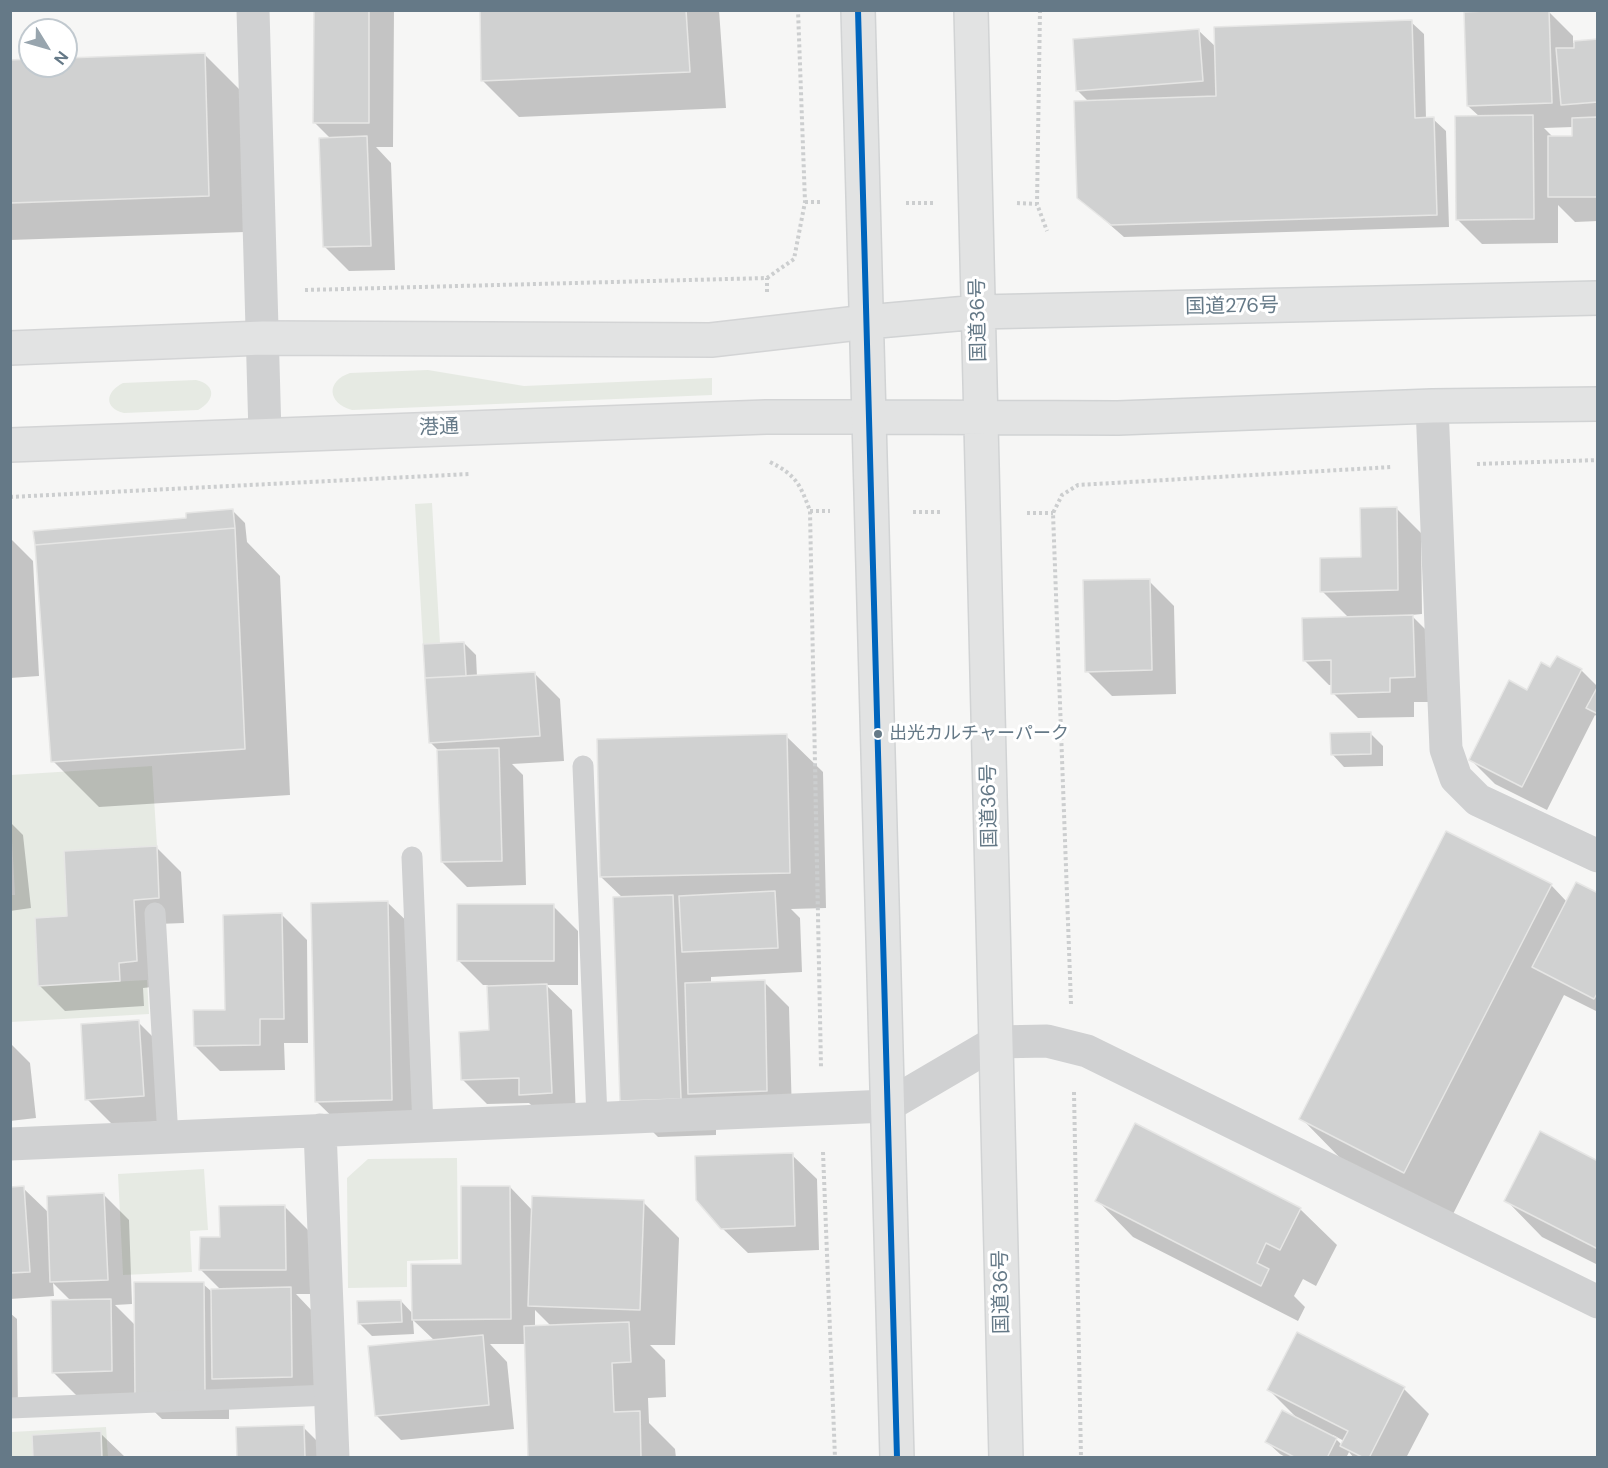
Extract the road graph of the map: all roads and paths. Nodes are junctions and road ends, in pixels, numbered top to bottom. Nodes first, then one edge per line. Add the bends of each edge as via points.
1 (253, 10) edge
2 (798, 10) edge
3 (858, 10) edge
4 (971, 10) edge
5 (1040, 10) edge
6 (805, 202) junction
7 (864, 202) junction
8 (976, 203) junction
9 (1037, 204) junction
10 (1047, 231) dead end
11 (261, 292) junction
12 (1598, 298) edge
13 (979, 312) junction
14 (867, 322) junction
15 (263, 338) junction
16 (10, 348) edge
17 (1598, 404) edge
18 (1432, 406) junction
19 (868, 417) junction
20 (981, 417) junction
21 (265, 434) junction
22 (10, 445) edge
23 (766, 460) dead end
24 (1598, 460) edge
25 (1434, 465) junction
26 (471, 474) dead end
27 (10, 497) edge
28 (810, 511) junction
29 (871, 512) junction
30 (983, 512) junction
31 (1053, 513) junction
32 (583, 766) dead end
33 (1598, 856) edge
34 (412, 857) dead end
35 (155, 914) dead end
36 (996, 1042) junction
37 (1073, 1047) junction
38 (887, 1106) junction
39 (822, 1109) junction
40 (597, 1118) junction
41 (423, 1126) junction
42 (320, 1130) junction
43 (168, 1137) junction
44 (10, 1144) edge
45 (1598, 1302) edge
46 (331, 1395) junction
47 (10, 1408) edge
48 (333, 1458) edge
49 (835, 1458) edge
50 (897, 1458) edge
51 (1006, 1458) edge
52 (1082, 1458) edge

1 - 11 street
2 - 6 path
3 - 7 main road
4 - 8 main road, 国道36号
5 - 9 path
6 - 7 path
6 - 11 path via 794,259 767,278
7 - 8 path
7 - 14 main road
8 - 9 path
8 - 13 main road, 国道36号
9 - 10 path
11 - 15 street
12 - 13 main road, 国道276号
13 - 14 main road, 国道276号
13 - 20 main road, 国道36号
14 - 15 main road via 711,340
14 - 19 main road
15 - 16 main road
15 - 21 street
17 - 18 main road
18 - 20 main road via 1118,418
18 - 25 street
19 - 20 main road
19 - 21 main road, 港通
19 - 29 main road
20 - 30 main road, 国道36号
21 - 22 main road, 港通
23 - 28 path via 785,470 801,486
24 - 25 path
25 - 31 path via 1078,485 1062,495
25 - 33 street via 1446,749 1456,778 1478,800
26 - 27 path
28 - 29 path
28 - 39 path
29 - 30 path
29 - 38 main road
30 - 31 path
30 - 36 main road, 国道36号
31 - 37 path
32 - 40 lane
34 - 41 lane
35 - 43 lane
36 - 37 street via 1047,1041
36 - 38 street
36 - 51 main road, 国道36号
37 - 45 street
37 - 52 path
38 - 39 street
38 - 50 main road
39 - 40 street
39 - 49 path
40 - 41 street
41 - 42 street
42 - 43 street
42 - 46 street
43 - 44 street
46 - 47 lane
46 - 48 street

